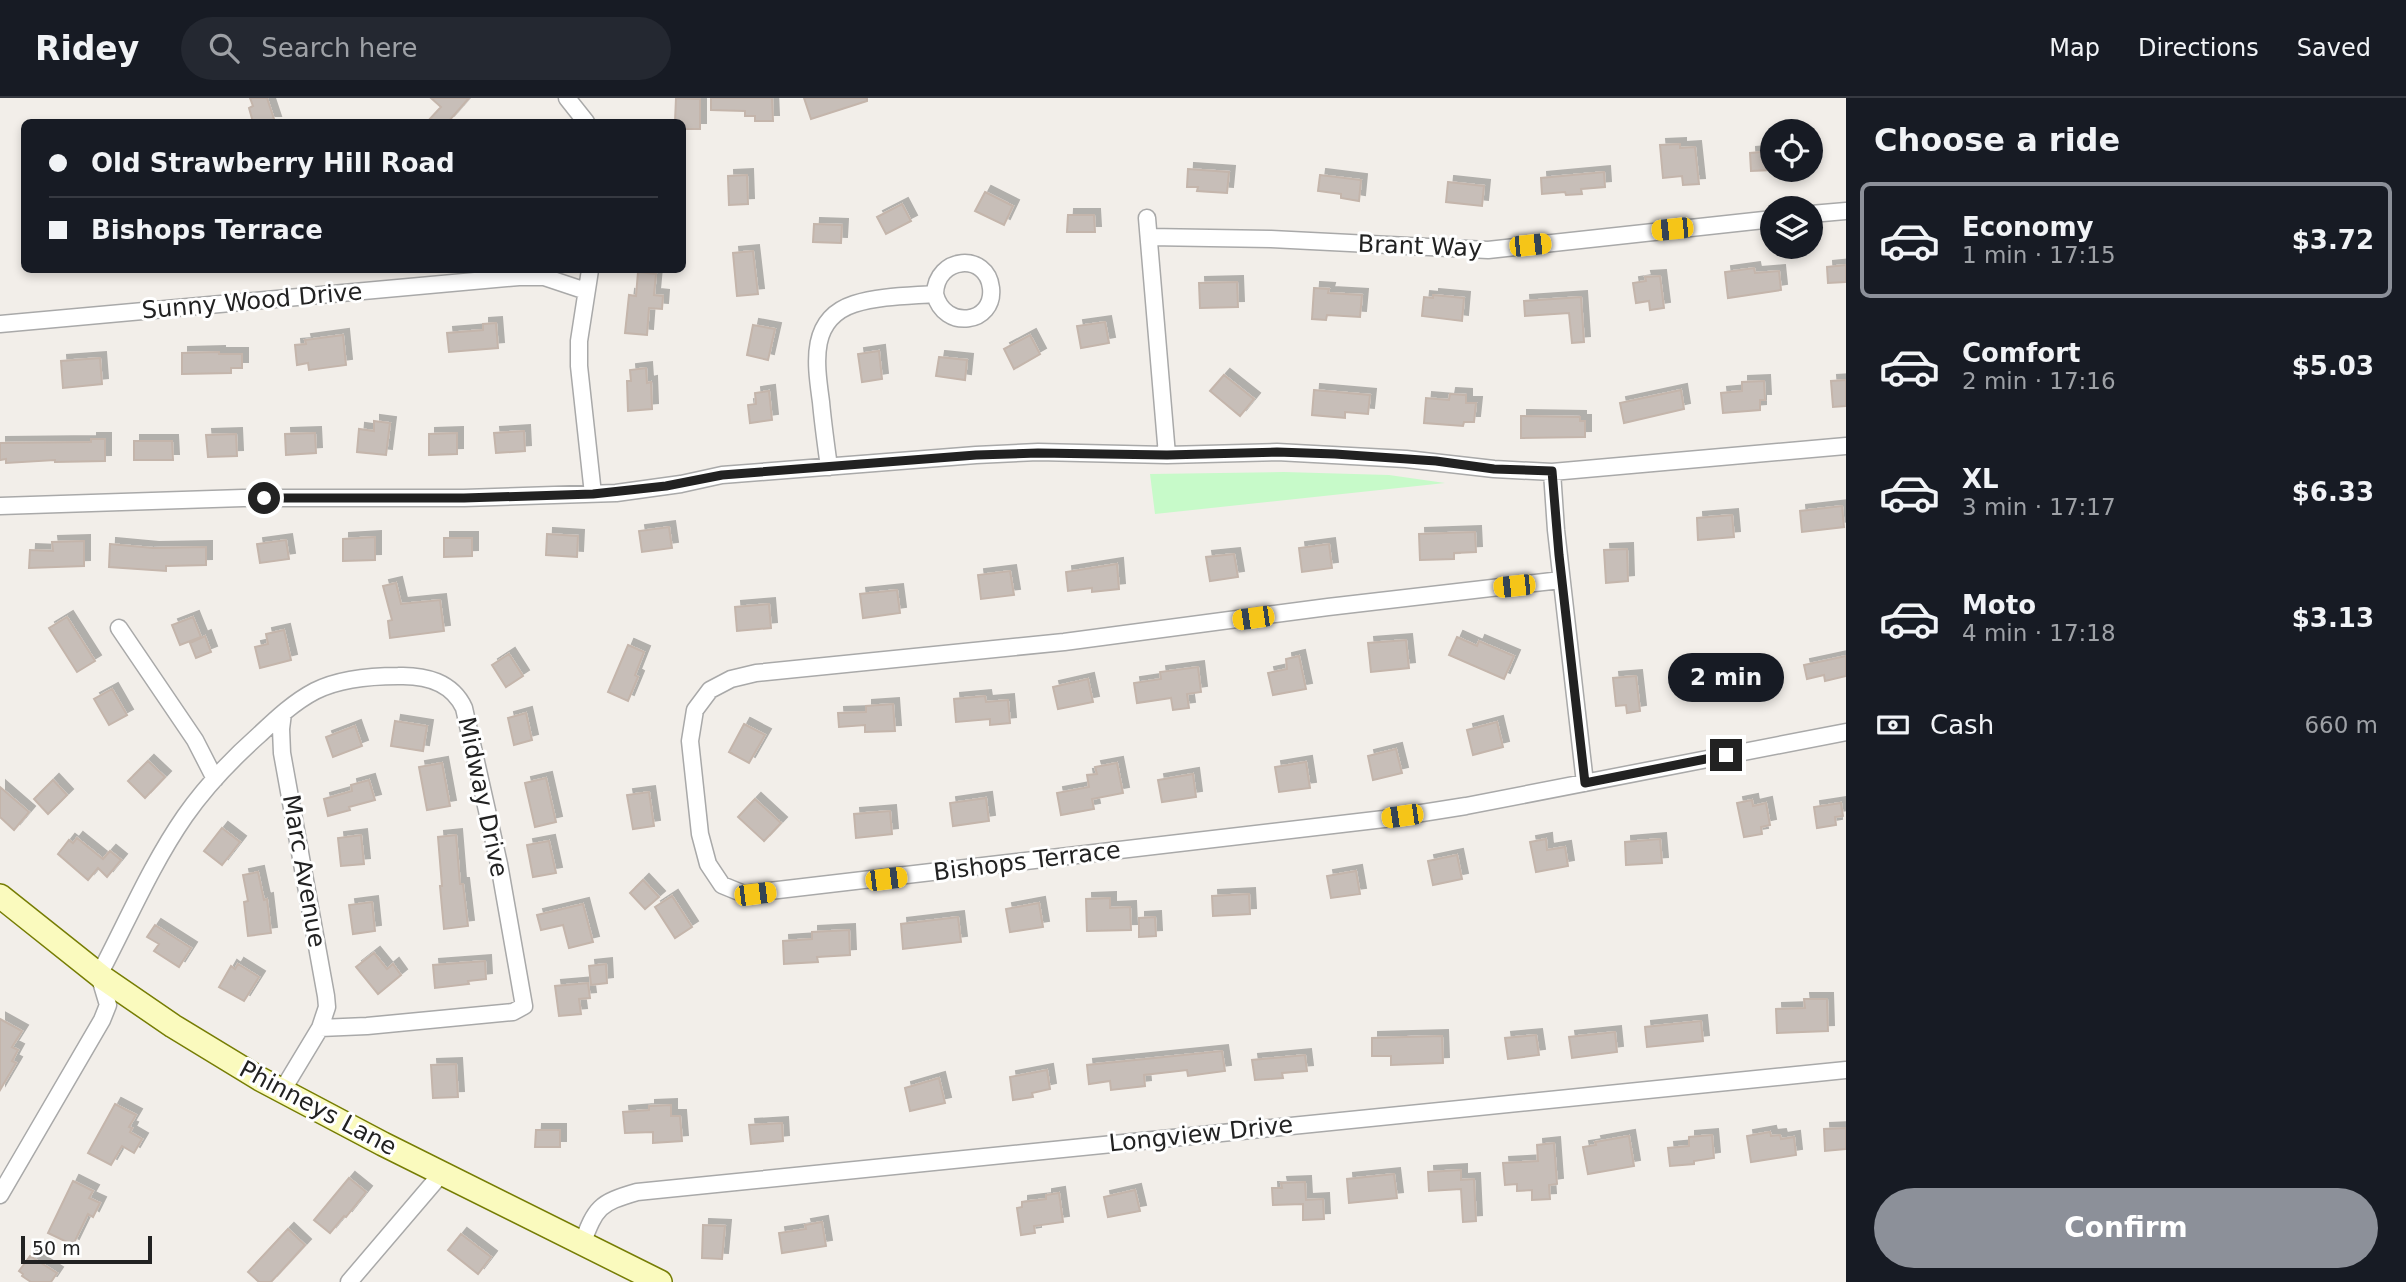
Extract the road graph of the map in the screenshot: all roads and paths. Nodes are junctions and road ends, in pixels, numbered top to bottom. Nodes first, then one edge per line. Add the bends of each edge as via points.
1 (567, 98) edge
2 (584, 119) edge
3 (1846, 211) edge
4 (1823, 213) edge
5 (1147, 218) dead end
6 (1760, 220) edge
7 (1149, 237) junction
8 (589, 273) edge
9 (586, 290) junction
10 (935, 294) dead end
11 (0, 324) edge
12 (1846, 446) edge
13 (1167, 455) junction
14 (829, 467) junction
15 (1552, 471) junction
16 (593, 494) junction
17 (0, 506) edge
18 (1561, 580) junction
19 (119, 628) dead end
20 (283, 713) junction
21 (1846, 732) edge
22 (215, 779) junction
23 (1585, 783) junction
24 (0, 896) edge
25 (99, 975) junction
26 (320, 1028) junction
27 (1846, 1070) edge
28 (282, 1091) junction
29 (442, 1173) junction
30 (0, 1195) edge
31 (582, 1244) junction
32 (349, 1282) edge
33 (660, 1282) edge

1 - 2 street
3 - 4 street
5 - 7 street
6 - 7 street, Brant Way via 1488,250
7 - 13 street
8 - 9 street
9 - 11 street, Sunny Wood Drive via 544,277 519,277
9 - 16 street via 579,366
10 - 14 street via 853,304 825,325 816,365
12 - 15 street
13 - 14 street via 976,455
13 - 15 street via 1335,454
14 - 16 street via 722,475
15 - 18 street
16 - 17 street
18 - 23 street
18 - 23 street, Bishops Terrace via 732,678 709,690 691,725 700,834 715,876 722,885 744,894 1334,826
19 - 22 street via 195,740
20 - 22 street, Midway Drive
20 - 26 street, Marc Avenue via 282,752 327,1007
20 - 26 street, Midway Drive via 316,690 377,676 435,681 459,697 479,771 524,1006 513,1012
21 - 23 street, Bishops Terrace
22 - 25 street, Midway Drive via 147,880
24 - 25 main road, Phinneys Lane
25 - 28 main road, Phinneys Lane
25 - 30 street via 108,1005 105,1013
26 - 28 street
27 - 31 street, Longview Drive via 637,1192 604,1204 591,1220
28 - 29 main road, Phinneys Lane
29 - 31 main road, Phinneys Lane
29 - 32 street
31 - 33 main road, Phinneys Lane

